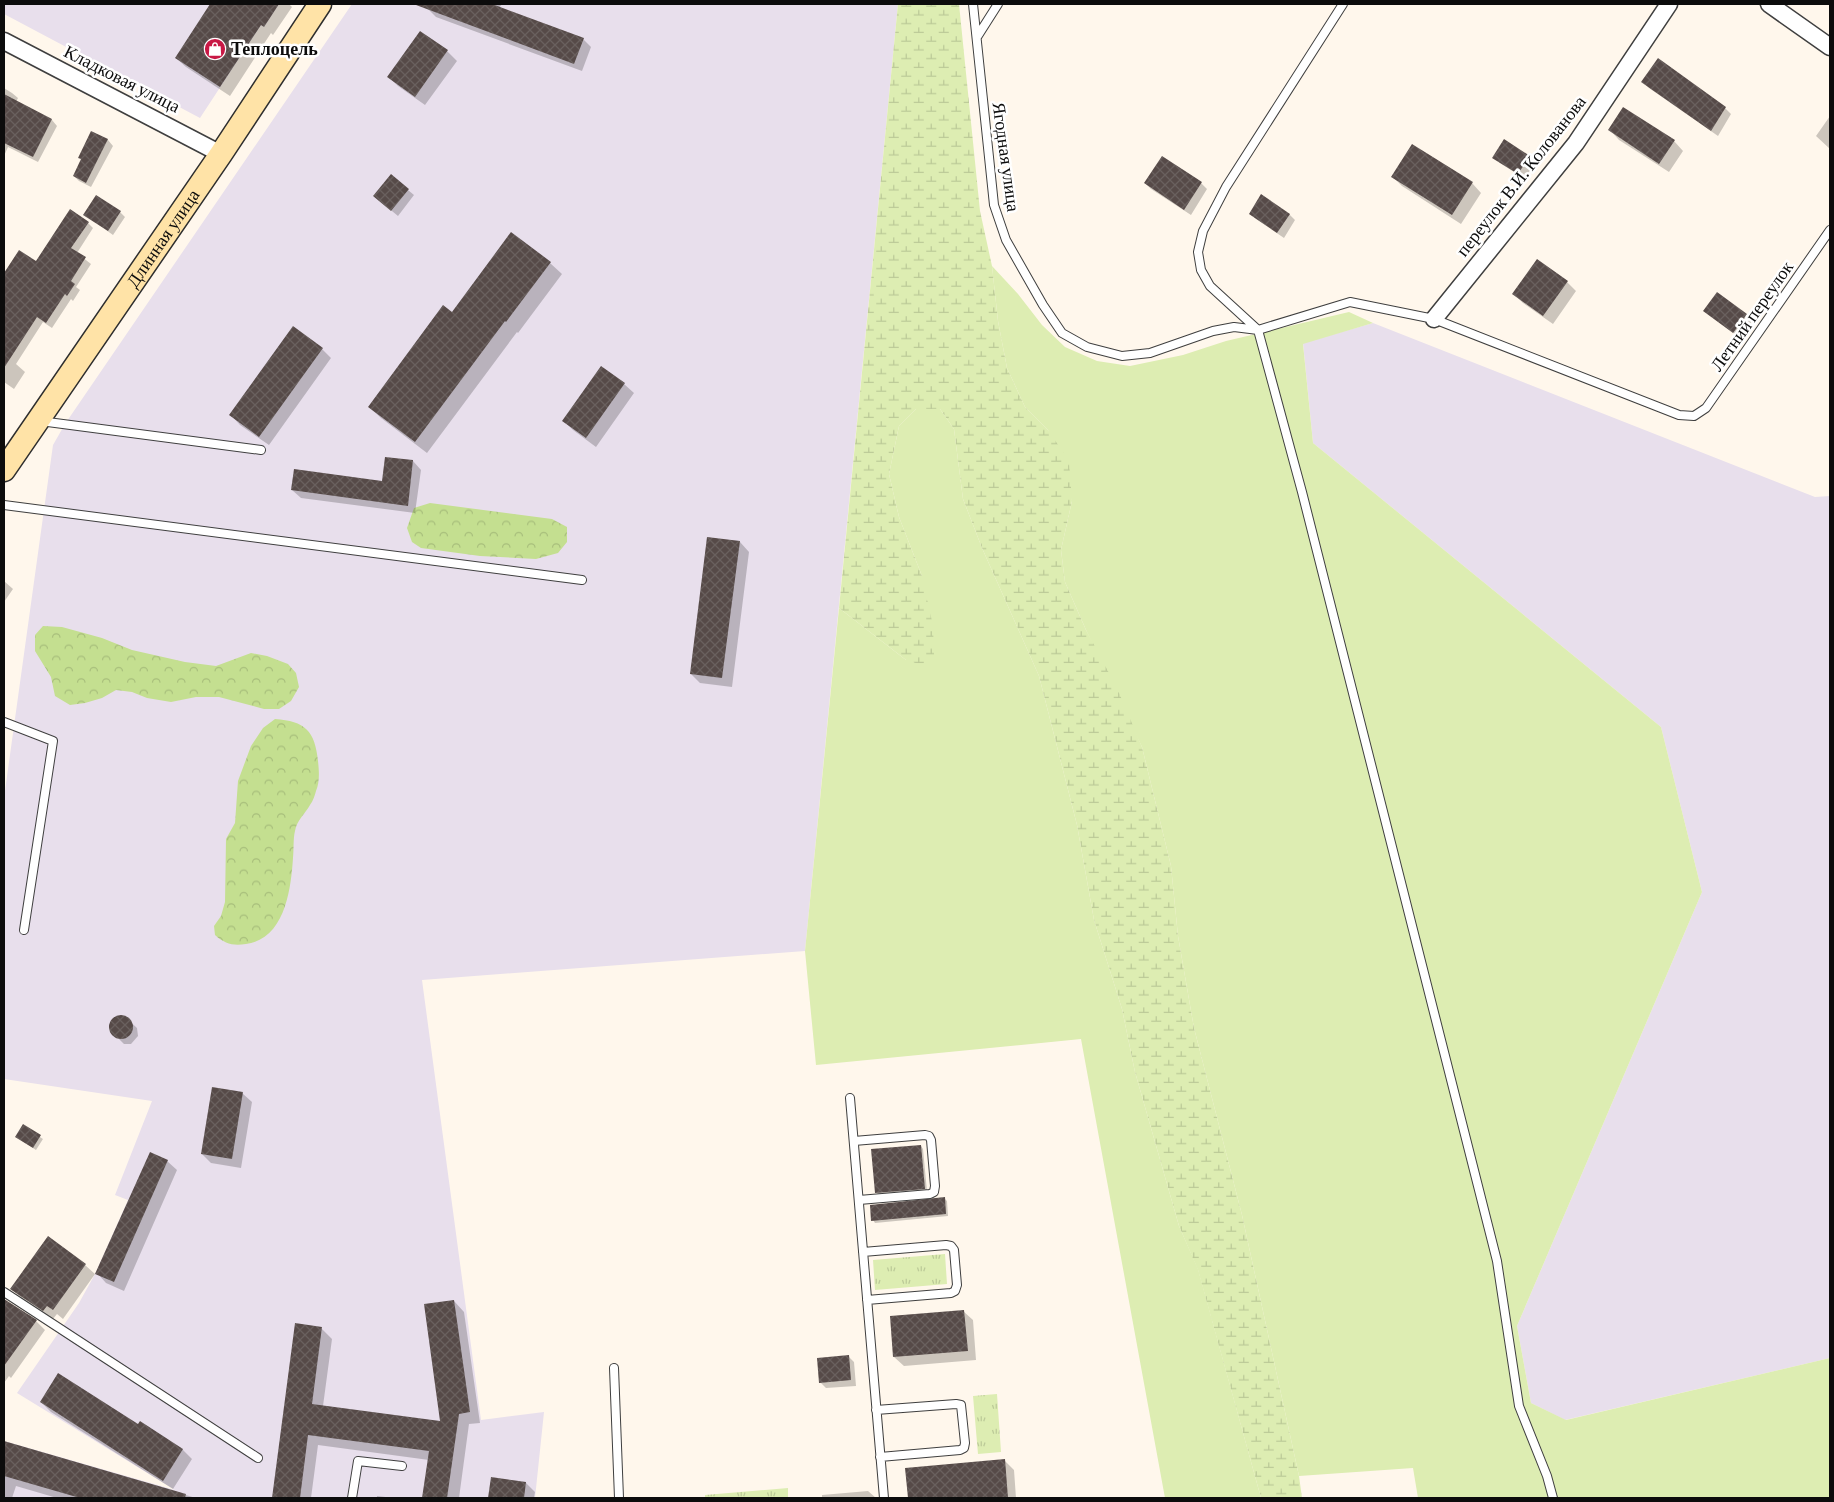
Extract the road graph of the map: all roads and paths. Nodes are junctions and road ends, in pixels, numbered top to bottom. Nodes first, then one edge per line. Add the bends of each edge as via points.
1 (320, 4) edge
2 (973, 4) edge
3 (998, 4) edge
4 (1343, 4) edge
5 (1669, 4) edge
6 (1769, 4) edge
7 (977, 37) junction
8 (4, 40) edge
9 (1830, 47) edge
10 (221, 154) junction
11 (1830, 230) edge
12 (1434, 319) junction
13 (1258, 330) junction
14 (38, 420) junction
15 (261, 450) dead end
16 (4, 470) edge
17 (4, 506) edge
18 (582, 580) dead end
19 (4, 722) edge
20 (24, 930) dead end
21 (850, 1098) dead end
22 (854, 1141) junction
23 (859, 1200) junction
24 (863, 1252) junction
25 (4, 1292) edge
26 (867, 1300) junction
27 (614, 1368) dead end
28 (876, 1410) junction
29 (880, 1457) junction
30 (258, 1458) dead end
31 (402, 1466) dead end
32 (352, 1498) edge
33 (619, 1498) edge
34 (884, 1498) edge
35 (1553, 1498) edge

1 - 10 street, Длинная улица
2 - 7 lane, Ягодная улица
3 - 7 lane
4 - 13 lane via 1226,187 1203,231 1198,252 1201,270 1210,286
5 - 12 street, переулок В.И. Колованова via 1576,143
6 - 9 street
7 - 13 lane, Ягодная улица via 994,205 1006,240 1062,333 1087,347 1122,356 1150,353 1213,331 1234,327
8 - 10 street, Кладковая улица
10 - 14 street, Длинная улица
11 - 12 lane, Летний переулок via 1706,408 1694,416 1679,414
12 - 13 lane via 1350,302
13 - 35 lane via 1497,1262 1519,1406
14 - 15 lane
14 - 16 street, Длинная улица
17 - 18 lane
19 - 20 lane via 53,741
21 - 22 lane
22 - 23 lane
22 - 23 lane via 925,1135 932,1140 934,1192
23 - 24 lane
24 - 26 lane
24 - 26 lane via 951,1246 954,1250 955,1291
25 - 30 lane
26 - 28 lane
27 - 33 lane
28 - 29 lane
28 - 29 lane via 961,1405 965,1443 960,1450
29 - 34 lane
31 - 32 lane via 358,1461

